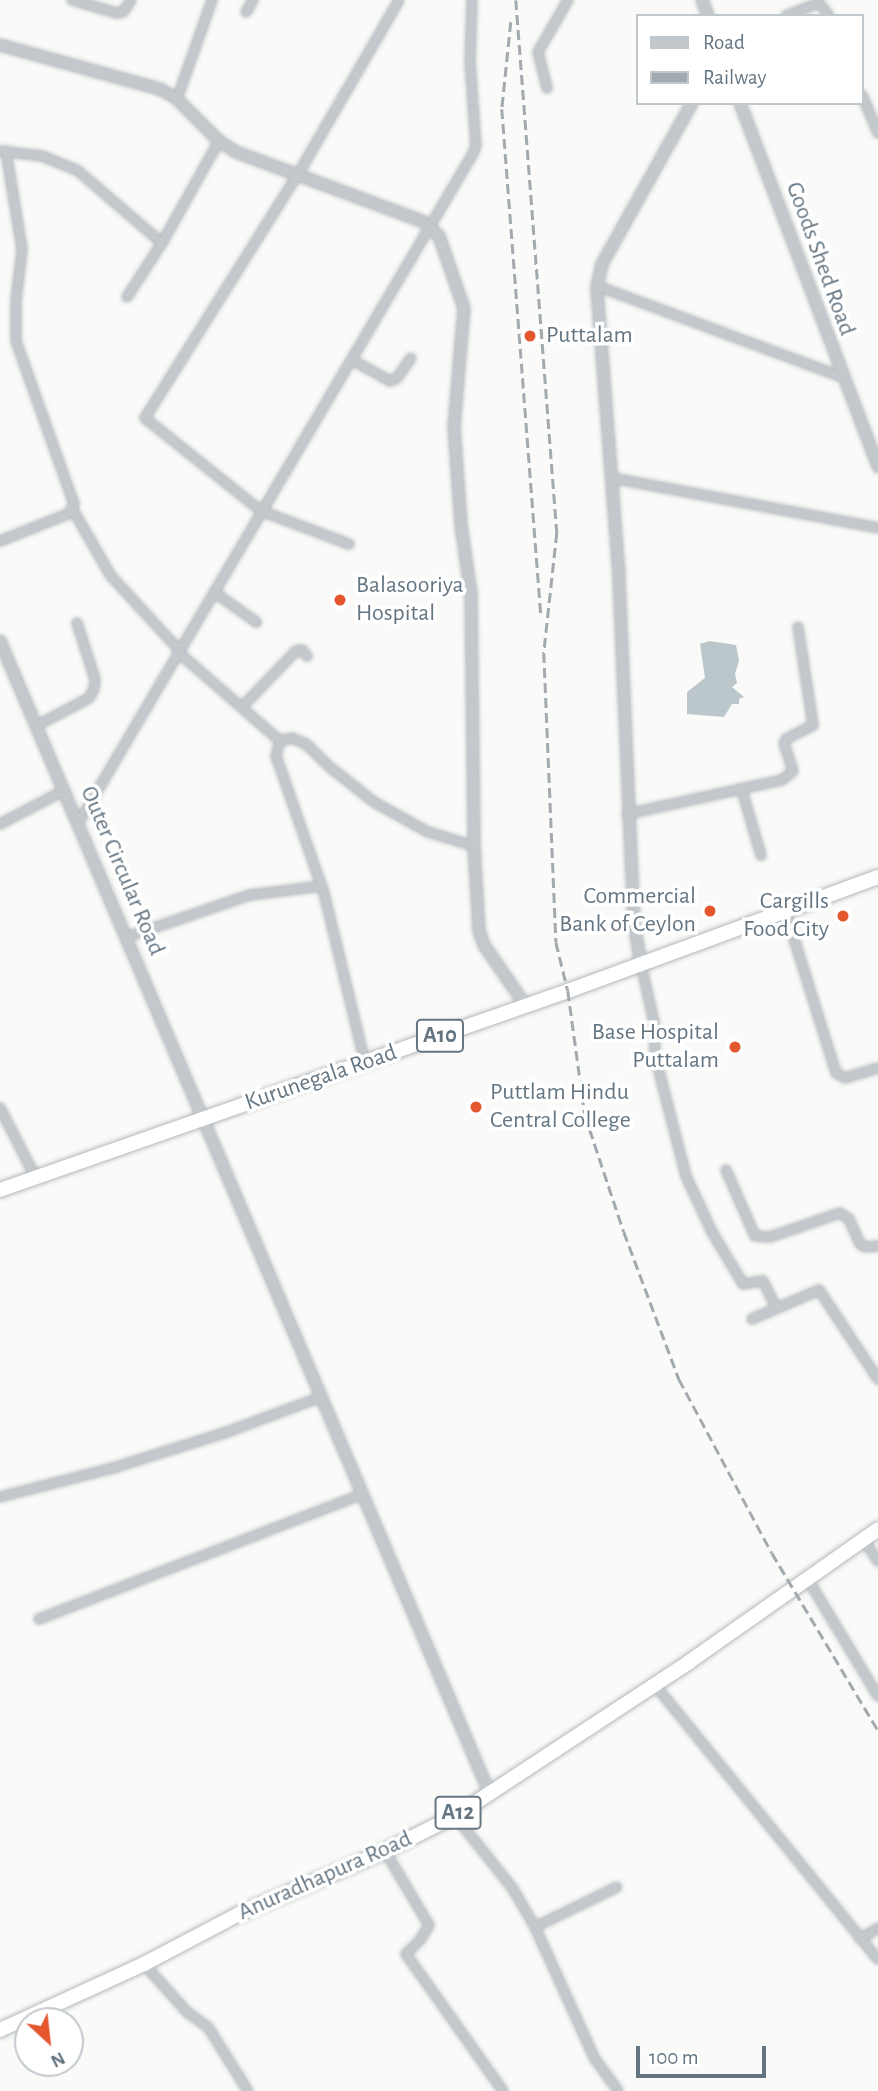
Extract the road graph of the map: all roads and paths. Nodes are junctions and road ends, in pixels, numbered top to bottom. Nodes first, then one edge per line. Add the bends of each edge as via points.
1 (72, 0) edge
2 (131, 0) edge
3 (212, 0) edge
4 (253, 0) edge
5 (399, 0) edge
6 (472, 0) edge
7 (568, 0) edge
8 (246, 12) dead end
9 (791, 14) edge
10 (827, 14) edge
11 (0, 44) edge
12 (547, 88) dead end
13 (177, 99) junction
14 (864, 101) edge
15 (691, 105) edge
16 (741, 105) edge
17 (878, 133) edge
18 (219, 141) junction
19 (3, 151) edge
20 (297, 176) junction
21 (430, 226) junction
22 (162, 243) junction
23 (597, 286) junction
24 (127, 297) dead end
25 (411, 358) dead end
26 (352, 359) junction
27 (842, 377) junction
28 (878, 467) edge
29 (612, 478) junction
30 (73, 510) junction
31 (261, 511) junction
32 (878, 528) edge
33 (0, 541) edge
34 (349, 544) dead end
35 (214, 592) junction
36 (256, 622) dead end
37 (77, 623) dead end
38 (798, 627) dead end
39 (0, 641) edge
40 (178, 651) junction
41 (307, 656) dead end
42 (243, 706) junction
43 (38, 725) junction
44 (280, 741) junction
45 (65, 790) junction
46 (742, 790) junction
47 (627, 814) junction
48 (79, 822) junction
49 (0, 824) edge
50 (474, 846) junction
51 (761, 855) dead end
52 (878, 877) edge
53 (321, 886) junction
54 (785, 910) junction
55 (127, 937) junction
56 (641, 964) junction
57 (526, 1006) junction
58 (365, 1062) junction
59 (878, 1068) edge
60 (0, 1108) edge
61 (203, 1119) junction
62 (726, 1170) dead end
63 (36, 1178) junction
64 (0, 1190) edge
65 (878, 1246) edge
66 (776, 1308) junction
67 (752, 1319) dead end
68 (878, 1379) edge
69 (321, 1397) junction
70 (363, 1494) junction
71 (0, 1497) edge
72 (878, 1529) edge
73 (863, 1539) junction
74 (878, 1561) edge
75 (807, 1578) junction
76 (39, 1619) dead end
77 (655, 1685) junction
78 (878, 1696) edge
79 (490, 1794) junction
80 (454, 1816) junction
81 (385, 1851) junction
82 (617, 1887) dead end
83 (535, 1927) junction
84 (878, 1928) edge
85 (860, 1939) junction
86 (878, 1959) edge
87 (144, 1964) junction
88 (0, 2030) edge
89 (248, 2091) edge
90 (503, 2091) edge
91 (618, 2091) edge

1 - 2 street via 117,13
3 - 13 street
4 - 8 street
5 - 20 street
6 - 21 street via 470,62 476,146
7 - 12 street via 538,52
9 - 10 street via 819,3
11 - 13 street via 160,89
13 - 18 street
14 - 17 street
15 - 23 street via 603,264
16 - 27 street, Goods Shed Road
18 - 20 street
18 - 22 street
19 - 22 street via 42,156 77,170
19 - 30 street via 22,249 16,341
20 - 21 street
20 - 31 street via 145,418
21 - 26 street
21 - 50 street via 452,265 464,307 454,427 471,594
22 - 24 street
23 - 27 street
23 - 29 street
25 - 26 street via 390,381
26 - 31 street
27 - 28 street, Goods Shed Road
29 - 32 street
29 - 47 street
30 - 33 street
30 - 40 street via 111,576
31 - 34 street
31 - 35 street
35 - 36 street
35 - 40 street
37 - 43 street via 94,689 89,698
38 - 46 street via 813,725 786,739 791,774
39 - 43 street, Outer Circular Road
40 - 42 street
40 - 48 street
41 - 42 street via 296,650
42 - 44 street
43 - 45 street, Outer Circular Road
44 - 50 street via 292,738 306,744 374,802 428,832
44 - 53 street via 276,756
45 - 48 street, Outer Circular Road
45 - 49 street
46 - 47 street
46 - 51 street
47 - 56 street
48 - 55 street, Outer Circular Road
50 - 57 street via 479,931
52 - 54 highway, Kurunegala Road / A10
53 - 55 street via 250,895
53 - 58 street
54 - 56 highway, Kurunegala Road / A10
54 - 59 street via 836,1073 845,1078
55 - 61 street, Outer Circular Road
56 - 57 highway, Kurunegala Road / A10
56 - 66 street via 654,1021 654,1056 686,1176 743,1284 763,1281
57 - 58 highway, Kurunegala Road / A10
58 - 61 highway, Kurunegala Road / A10
60 - 63 street
61 - 63 highway, Kurunegala Road / A10
61 - 69 street, Outer Circular Road
62 - 65 street via 755,1236 769,1237 840,1213 849,1219 860,1244
63 - 64 highway, Kurunegala Road / A10
66 - 67 street
66 - 68 street via 819,1290
69 - 70 street, Outer Circular Road
69 - 71 street via 125,1464
70 - 76 street
70 - 79 street, Outer Circular Road
72 - 73 highway, Anuradhapura Road / A12
73 - 74 street
73 - 75 highway, Anuradhapura Road / A12
75 - 77 highway, Anuradhapura Road / A12
75 - 78 street
77 - 79 highway, Anuradhapura Road / A12
77 - 85 street
79 - 80 highway, Anuradhapura Road / A12
80 - 81 highway, Anuradhapura Road / A12
80 - 83 street via 513,1889
81 - 87 highway, Anuradhapura Road / A12 via 239,1914
81 - 90 street via 429,1925 406,1954
82 - 83 street
83 - 91 street via 595,2059
84 - 85 street
85 - 86 street
87 - 88 highway, Anuradhapura Road / A12
87 - 89 street via 187,2012 208,2027

